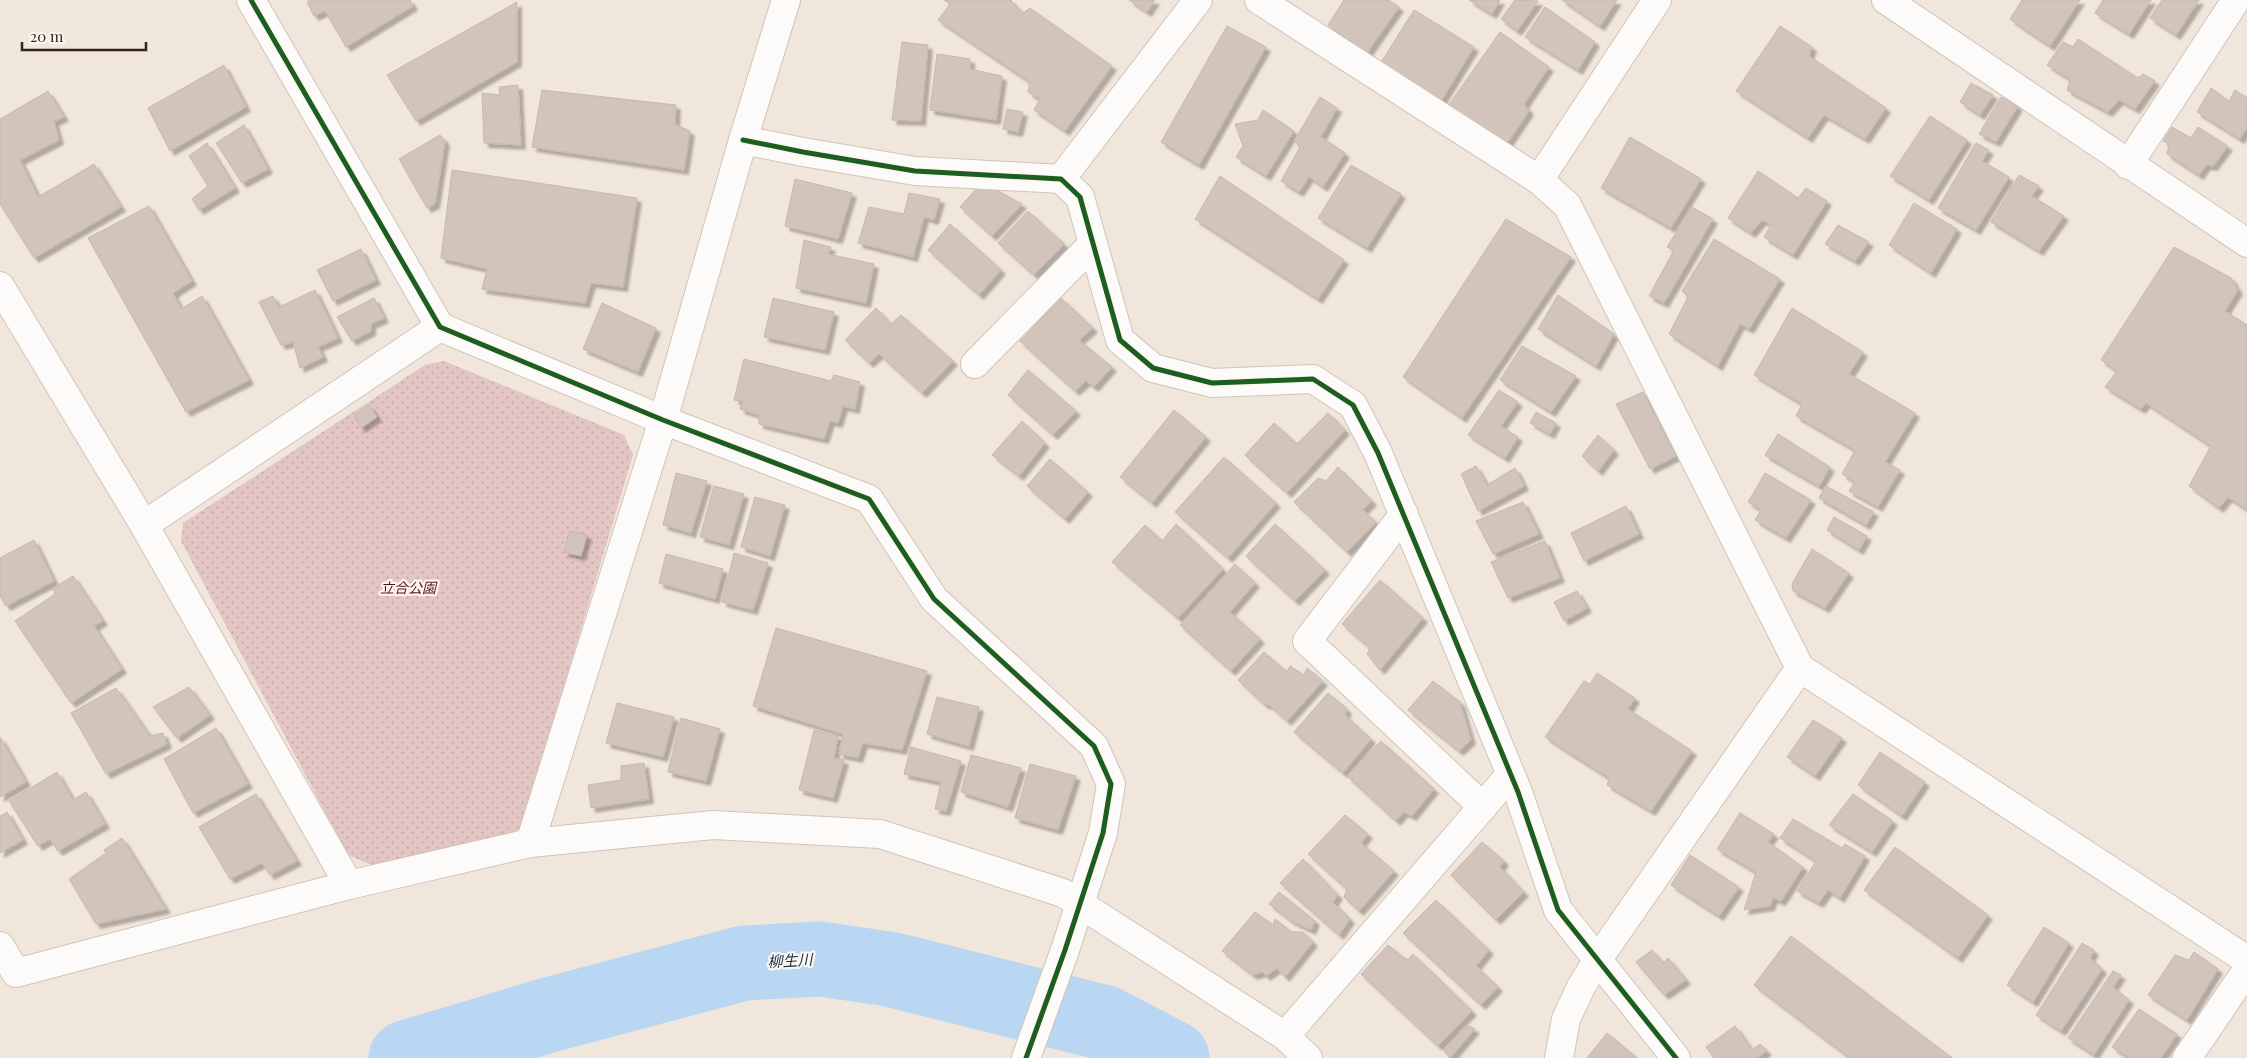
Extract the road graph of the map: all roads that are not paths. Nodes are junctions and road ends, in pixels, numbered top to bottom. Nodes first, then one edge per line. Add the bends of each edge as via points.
1 (251, 0) edge
2 (786, 0) edge
3 (1198, 0) edge
4 (1259, 0) edge
5 (1657, 0) edge
6 (1886, 0) edge
7 (2236, 0) edge
8 (743, 140) junction
9 (2128, 164) junction
10 (1061, 179) junction
11 (1539, 180) junction
12 (2247, 243) edge
13 (1094, 244) junction
14 (0, 286) edge
15 (440, 327) junction
16 (975, 364) dead end
17 (663, 420) junction
18 (1404, 514) junction
19 (144, 525) junction
20 (1800, 668) junction
21 (1510, 775) junction
22 (1483, 806) junction
23 (530, 843) junction
24 (349, 885) junction
25 (1080, 905) junction
26 (0, 946) edge
27 (1598, 958) junction
28 (2247, 960) edge
29 (2247, 970) edge
30 (1285, 1036) junction
31 (1026, 1058) edge
32 (1308, 1058) edge
33 (1559, 1058) edge
34 (1676, 1058) edge
35 (2187, 1058) edge

1 - 15 street
2 - 8 street
3 - 10 street
4 - 11 street
5 - 11 street
6 - 9 street
7 - 9 street
8 - 10 street via 915,170
8 - 17 street
9 - 12 street
10 - 13 street via 1080,198
11 - 20 street via 1567,205
13 - 16 street
13 - 18 street via 1120,340 1153,368 1212,384 1313,379 1353,405
14 - 19 street
15 - 17 street
15 - 19 street
17 - 23 street
17 - 25 street via 869,499 934,599 1094,746 1110,784 1104,833
18 - 21 street
18 - 22 street via 1307,640
19 - 24 street
20 - 27 street
20 - 28 street
21 - 22 street
21 - 27 street via 1558,910
22 - 30 street
23 - 24 street
23 - 25 street via 713,825 880,834 1063,892
24 - 26 street via 16,973
25 - 30 street
25 - 31 street
27 - 33 street via 1566,1020
27 - 34 street
29 - 35 street
30 - 32 street

